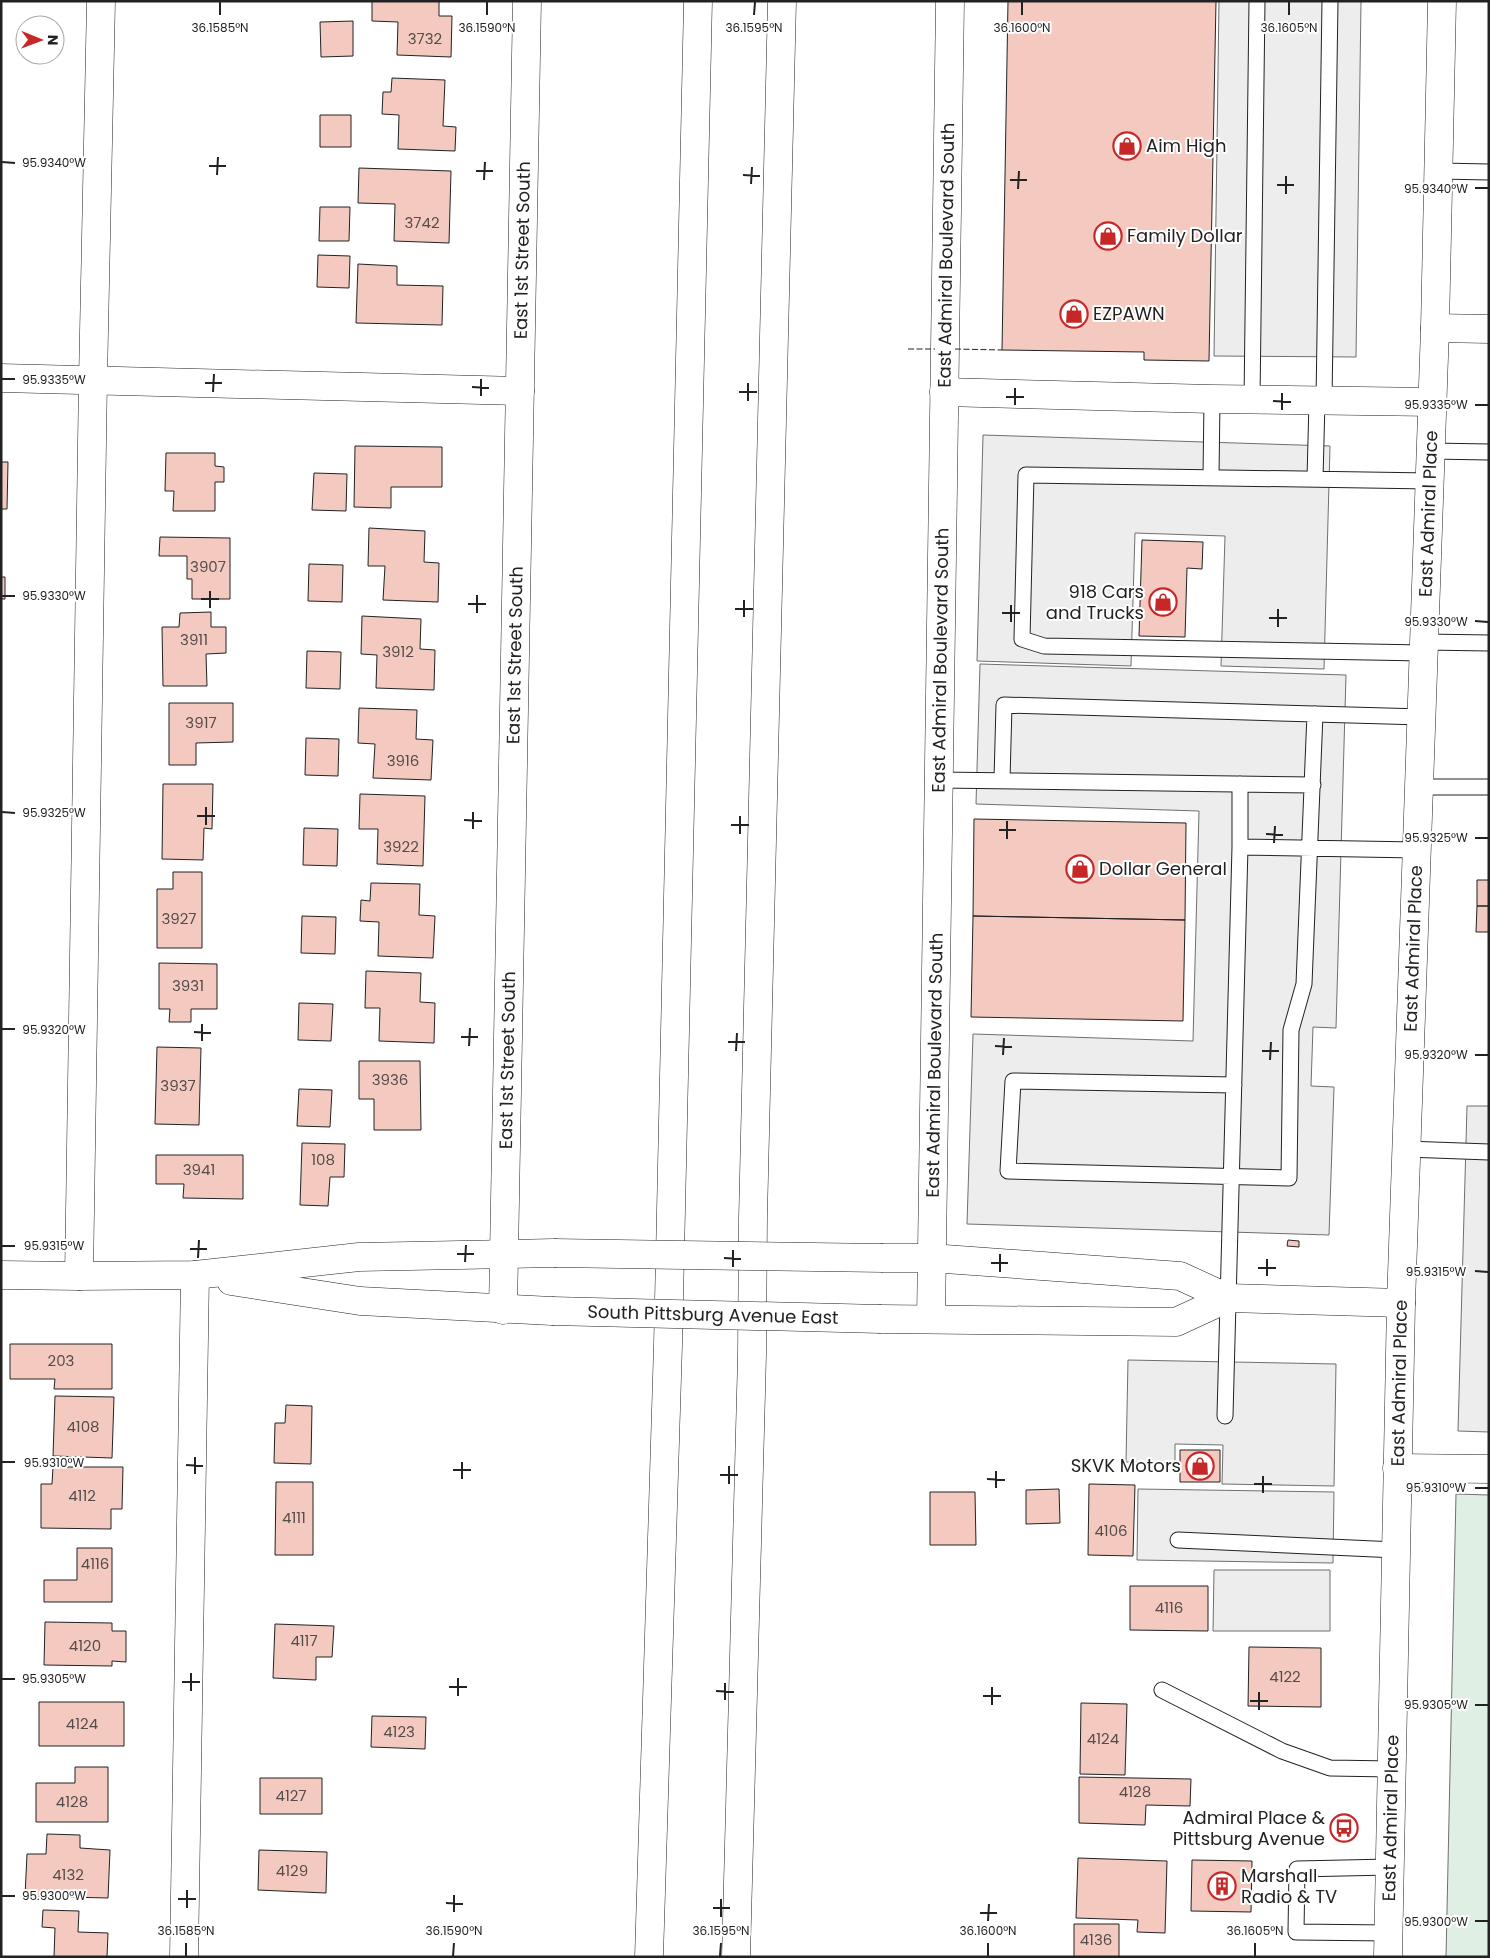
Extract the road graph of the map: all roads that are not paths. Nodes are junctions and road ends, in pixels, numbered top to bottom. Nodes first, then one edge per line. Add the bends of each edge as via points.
1 (101, 1) edge
2 (527, 1) edge
3 (698, 1) edge
4 (782, 1) edge
5 (950, 1) edge
6 (1257, 1) edge
7 (1330, 1) edge
8 (1442, 1) edge
9 (1439, 171) junction
10 (1489, 172) edge
11 (1436, 328) junction
12 (1489, 329) edge
13 (1, 378) edge
14 (93, 379) junction
15 (520, 391) junction
16 (944, 392) junction
17 (1212, 399) junction
18 (1252, 400) junction
19 (1320, 401) junction
20 (1433, 402) junction
21 (1431, 451) junction
22 (1489, 452) edge
23 (1211, 477) junction
24 (1315, 479) junction
25 (1430, 481) junction
26 (1489, 643) edge
27 (1424, 647) junction
28 (1316, 714) junction
29 (1422, 717) junction
30 (939, 780) junction
31 (1002, 780) junction
32 (1240, 784) junction
33 (1313, 784) junction
34 (1419, 787) junction
35 (1489, 788) edge
36 (1240, 846) junction
37 (1310, 848) junction
38 (1417, 850) junction
39 (1234, 1085) junction
40 (1406, 1149) junction
41 (1489, 1152) edge
42 (1231, 1176) junction
43 (505, 1253) junction
44 (931, 1258) junction
45 (1, 1275) edge
46 (195, 1275) junction
47 (79, 1276) junction
48 (1228, 1298) junction
49 (1401, 1303) junction
50 (503, 1310) junction
51 (931, 1320) junction
52 (1225, 1416) dead end
53 (1397, 1468) junction
54 (1489, 1469) edge
55 (1178, 1540) dead end
56 (1396, 1550) junction
57 (1162, 1690) dead end
58 (1392, 1770) junction
59 (1390, 1867) junction
60 (1388, 1945) edge
61 (184, 1957) edge
62 (649, 1957) edge
63 (736, 1957) edge

1 - 14 main road
2 - 15 main road, East 1st Street South
3 - 62 main road via 668,1345
4 - 63 main road
5 - 16 main road, East Admiral Boulevard South
6 - 18 lane
7 - 19 lane
8 - 9 main road, East Admiral Place
9 - 10 lane
9 - 11 main road, East Admiral Place
11 - 12 main road
11 - 20 main road, East Admiral Place
13 - 14 main road
14 - 15 main road
14 - 47 main road
15 - 43 main road, East 1st Street South
16 - 17 main road
16 - 30 main road, East Admiral Boulevard South
17 - 18 main road
17 - 23 lane
18 - 19 main road
19 - 20 main road
19 - 24 lane
20 - 21 main road, East Admiral Place
21 - 22 lane
21 - 25 main road, East Admiral Place
23 - 24 lane
23 - 27 lane via 1026,475 1022,639 1044,646
24 - 25 lane
25 - 27 main road, East Admiral Place
26 - 27 lane
27 - 29 main road, East Admiral Place
28 - 29 lane
28 - 31 lane via 1004,705
28 - 33 lane
29 - 34 main road, East Admiral Place
30 - 31 lane
30 - 44 main road, East Admiral Boulevard South
31 - 32 lane
32 - 33 lane
32 - 36 lane
33 - 37 lane
34 - 35 lane
34 - 38 main road, East Admiral Place
36 - 37 lane
36 - 39 lane
37 - 38 lane
37 - 42 lane via 1304,984 1291,1030 1289,1178
38 - 40 main road, East Admiral Place
39 - 42 lane
39 - 42 lane via 1012,1081 1008,1171
40 - 41 lane
40 - 49 main road, East Admiral Place
42 - 48 lane
43 - 44 main road, South Pittsburg Avenue East, bridge
43 - 46 main road, South Pittsburg Avenue East via 359,1257
43 - 50 main road, East 1st Street South
44 - 48 main road, South Pittsburg Avenue East via 1180,1276
44 - 51 main road, East Admiral Boulevard South
45 - 47 main road, South Pittsburg Avenue East
46 - 47 main road, South Pittsburg Avenue East
46 - 50 main road, South Pittsburg Avenue East via 360,1301
46 - 61 main road
48 - 49 main road, South Pittsburg Avenue East
48 - 51 main road, South Pittsburg Avenue East via 1176,1322
48 - 52 lane
49 - 53 main road, East Admiral Place
50 - 51 main road, South Pittsburg Avenue East, bridge
53 - 54 main road
53 - 56 main road, East Admiral Place
55 - 56 lane
56 - 58 main road, East Admiral Place
57 - 58 lane via 1282,1751 1322,1765
58 - 59 main road, East Admiral Place
59 - 60 main road, East Admiral Place
59 - 60 lane via 1297,1869 1296,1932

